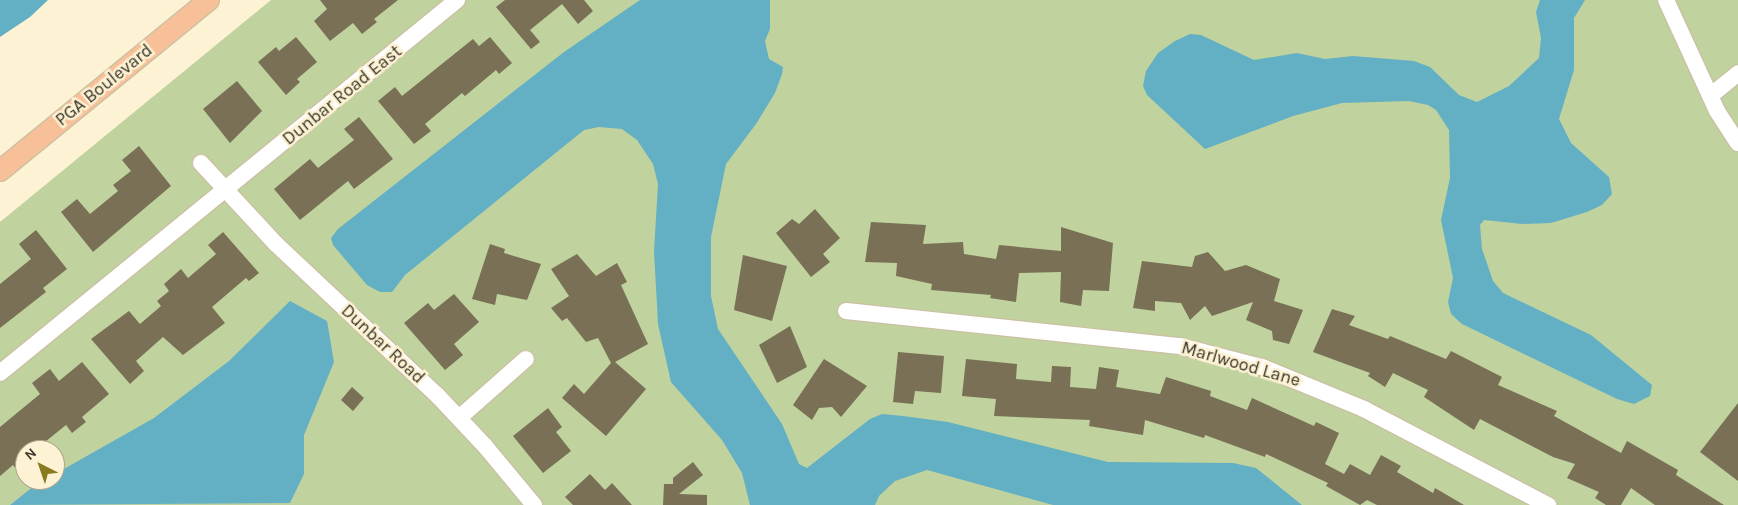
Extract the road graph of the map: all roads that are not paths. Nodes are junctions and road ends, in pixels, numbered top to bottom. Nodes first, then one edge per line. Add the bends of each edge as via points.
1 (209, 0) edge
2 (457, 0) edge
3 (1666, 0) edge
4 (1738, 73) edge
5 (1710, 96) junction
6 (1738, 144) edge
7 (201, 163) dead end
8 (0, 171) edge
9 (226, 190) junction
10 (846, 311) dead end
11 (526, 358) dead end
12 (0, 373) edge
13 (459, 418) junction
14 (534, 505) edge
15 (1548, 505) edge

1 - 8 main road, PGA Boulevard
2 - 9 street, Dunbar Road East
3 - 5 street
4 - 5 street
5 - 6 street
7 - 9 street, Dunbar Road
9 - 12 street
9 - 13 street, Dunbar Road via 276,244
10 - 15 street, Marlwood Lane via 1180,346 1262,366 1364,408
11 - 13 street
13 - 14 street, Dunbar Road

